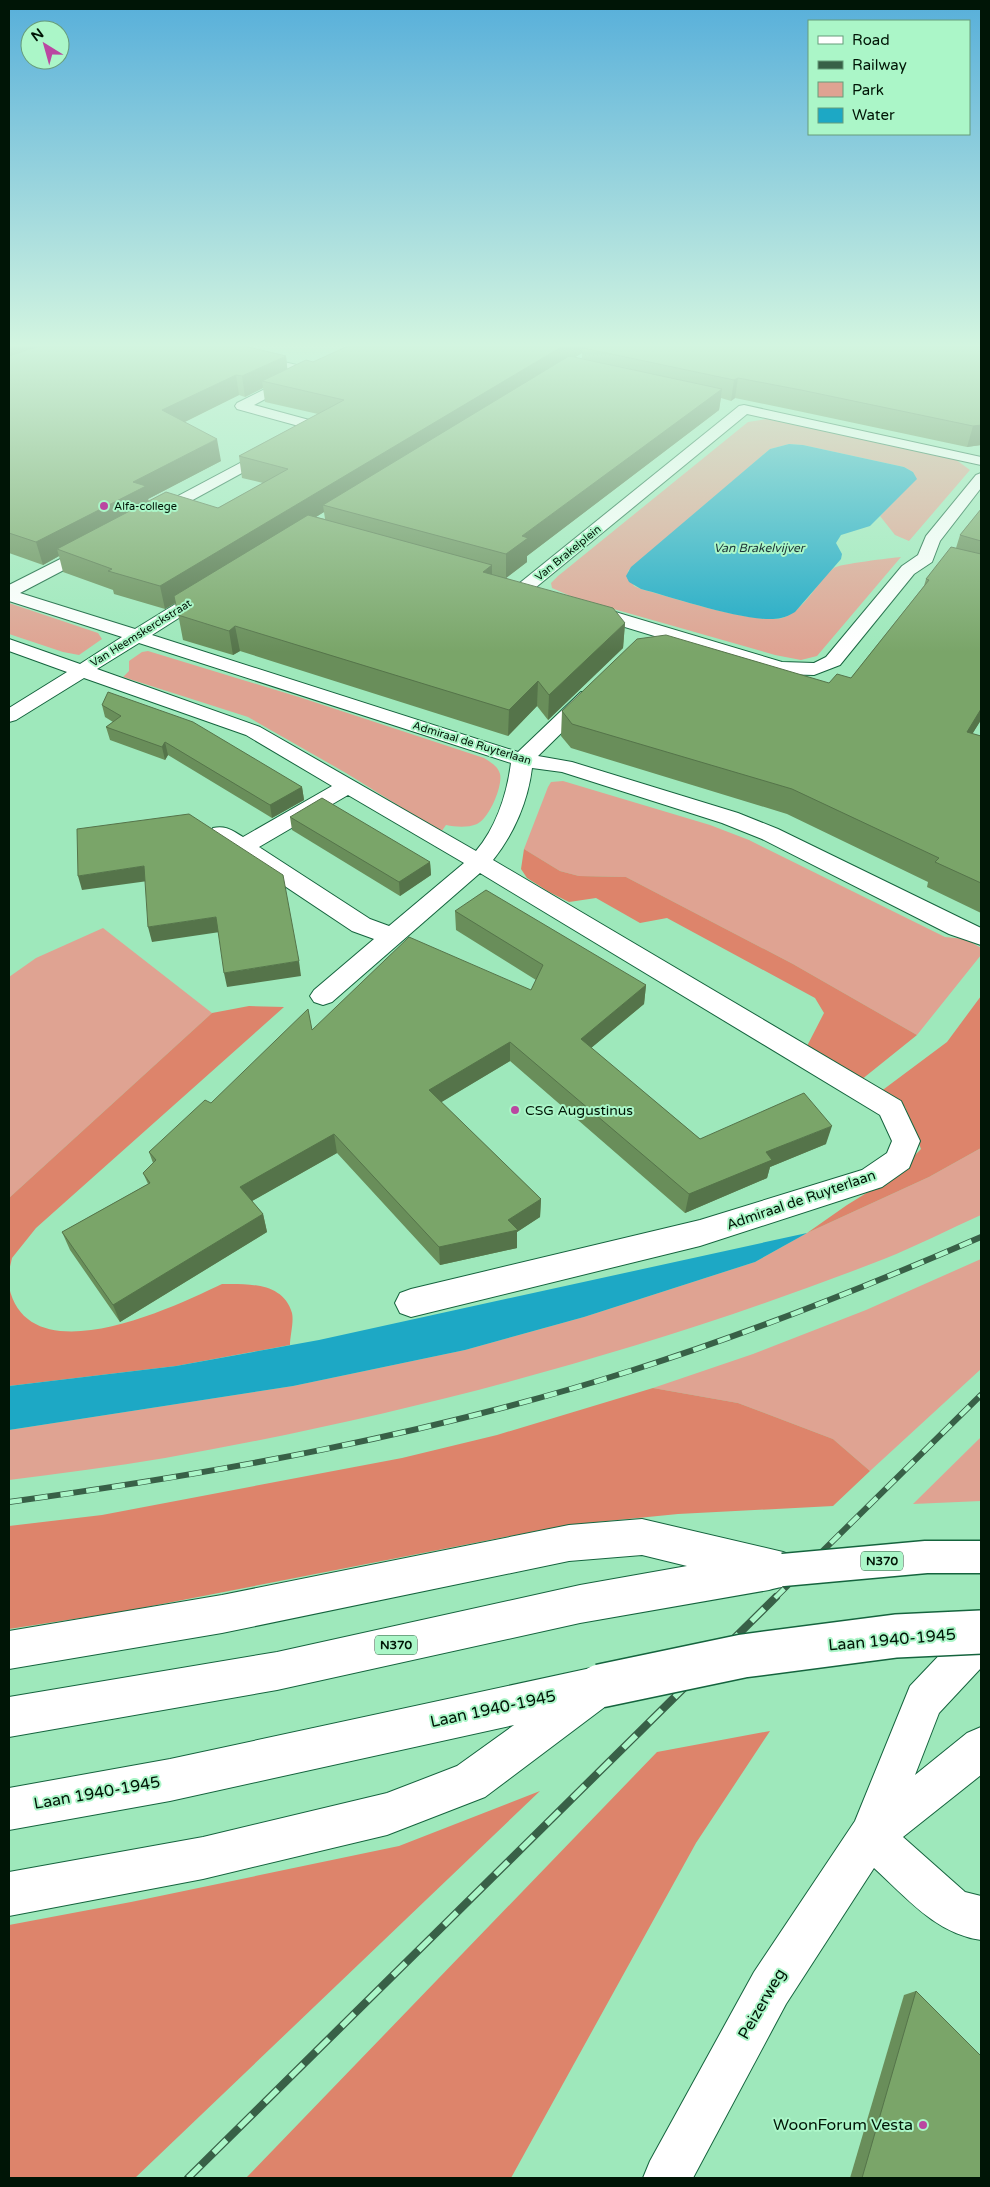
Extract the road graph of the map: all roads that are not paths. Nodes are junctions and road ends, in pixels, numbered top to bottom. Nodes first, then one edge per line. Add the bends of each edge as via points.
1 (279, 448) edge
2 (696, 448) edge
3 (922, 448) edge
4 (981, 461) edge
5 (981, 478) edge
6 (140, 522) edge
7 (105, 541) edge
8 (926, 558) junction
9 (944, 563) edge
10 (18, 571) dead end
11 (37, 577) junction
12 (225, 580) edge
13 (503, 585) edge
14 (522, 590) junction
15 (9, 593) edge
16 (136, 636) junction
17 (9, 646) edge
18 (82, 670) junction
19 (598, 686) edge
20 (9, 716) edge
21 (522, 760) junction
22 (348, 786) junction
23 (221, 833) edge
24 (243, 847) junction
25 (478, 862) junction
26 (391, 936) junction
27 (981, 937) edge
28 (323, 996) dead end
29 (411, 1303) dead end
30 (981, 1557) edge
31 (783, 1570) junction
32 (981, 1632) edge
33 (981, 1640) edge
34 (9, 1650) edge
35 (600, 1686) junction
36 (9, 1717) edge
37 (981, 1747) edge
38 (9, 1809) edge
39 (870, 1836) junction
40 (9, 1894) edge
41 (981, 1918) edge
42 (666, 2178) edge

1 - 6 main road
2 - 14 main road, Van Brakelplein
3 - 4 main road
5 - 8 main road via 932,540
7 - 11 main road
8 - 9 main road
8 - 14 main road, Van Brakelplein via 908,570 832,662 824,668 803,670 780,668 648,637
10 - 11 main road
11 - 15 main road
12 - 16 main road, Van Heemskerckstraat
13 - 14 main road
15 - 16 main road, Admiraal de Ruyterlaan
16 - 18 main road, Van Heemskerckstraat
16 - 21 main road, Admiraal de Ruyterlaan
17 - 18 main road, Admiraal de Ruyterlaan
18 - 20 main road, Van Heemskerckstraat
18 - 22 main road, Admiraal de Ruyterlaan via 253,731
19 - 21 main road
21 - 25 main road via 519,787 497,840
21 - 27 main road, Admiraal de Ruyterlaan via 565,766 730,818 770,834
22 - 24 main road
22 - 25 main road, Admiraal de Ruyterlaan
23 - 24 main road
24 - 26 main road via 361,925
25 - 26 main road
25 - 29 main road, Admiraal de Ruyterlaan via 892,1108 906,1141 899,1160 872,1178 700,1234
26 - 28 main road
30 - 31 main road, N370, bridge via 926,1557
31 - 34 main road, N370 via 642,1537 569,1543 222,1614
31 - 36 main road, N370 via 580,1604 277,1671
32 - 35 main road, Laan 1940-1945, bridge via 896,1636 753,1655
33 - 39 main road, Peizerweg via 924,1700
35 - 38 main road, Laan 1940-1945 via 170,1780
35 - 40 main road via 470,1782 387,1814 204,1858
37 - 39 main road, Peizerweg
39 - 41 main road via 950,1907 964,1915
39 - 42 main road, Peizerweg via 770,1988

